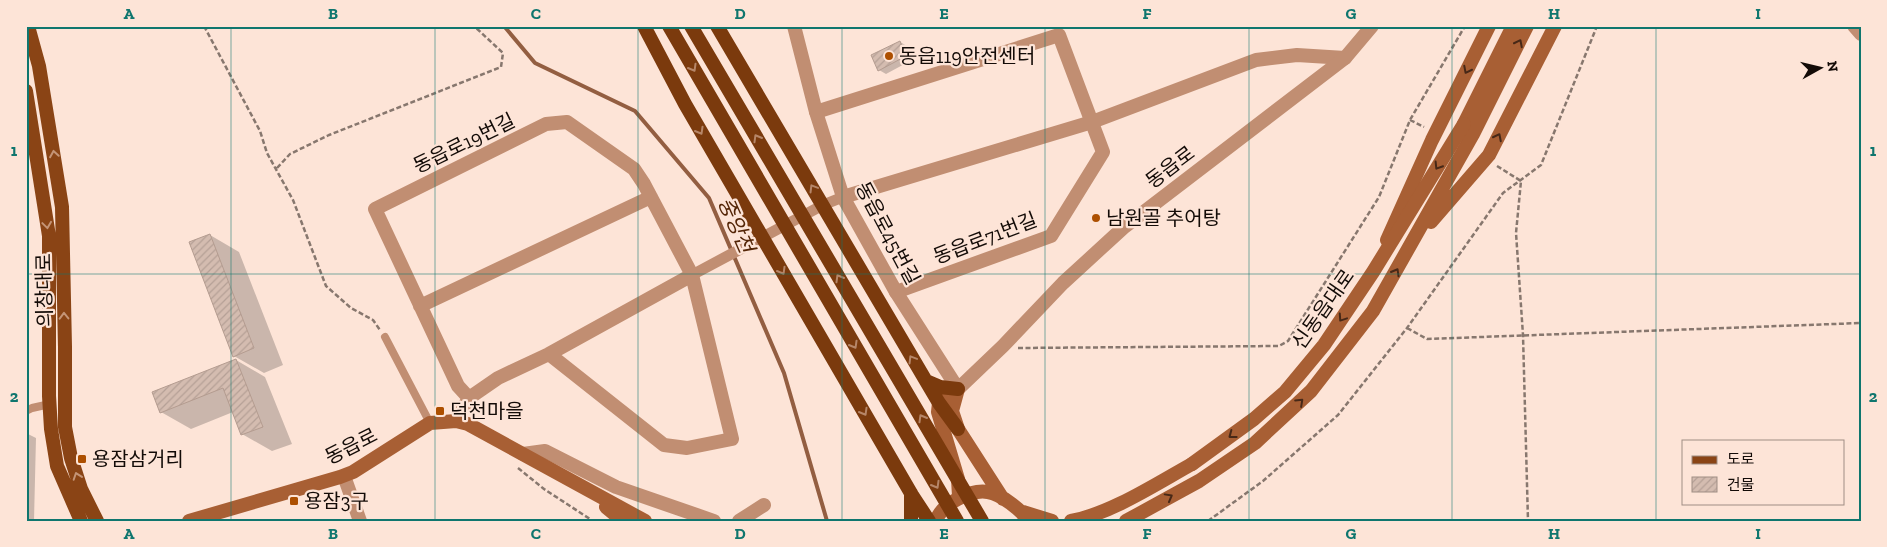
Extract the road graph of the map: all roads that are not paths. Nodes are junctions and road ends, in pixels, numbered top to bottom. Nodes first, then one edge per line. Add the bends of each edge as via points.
1 (28, 26) edge
2 (642, 26) edge
3 (669, 26) edge
4 (691, 26) edge
5 (717, 26) edge
6 (794, 26) edge
7 (1372, 26) edge
8 (1489, 26) edge
9 (1513, 26) edge
10 (1527, 26) edge
11 (1555, 26) edge
12 (1854, 26) edge
13 (1861, 34) edge
14 (1345, 58) junction
15 (26, 91) edge
16 (816, 112) junction
17 (1092, 122) junction
18 (651, 197) junction
19 (843, 197) junction
20 (824, 205) junction
21 (757, 240) junction
22 (1413, 243) junction
23 (1373, 272) junction
24 (696, 273) junction
25 (896, 292) junction
26 (420, 306) junction
27 (385, 337) road end
28 (549, 354) junction
29 (926, 381) junction
30 (958, 389) junction
31 (468, 398) junction
32 (939, 403) junction
33 (50, 404) junction
34 (26, 411) edge
35 (456, 421) junction
36 (430, 423) junction
37 (958, 429) junction
38 (519, 452) junction
39 (344, 476) junction
40 (571, 481) junction
41 (910, 492) junction
42 (959, 496) junction
43 (1003, 499) junction
44 (764, 505) dead end
45 (1026, 516) edge
46 (81, 521) edge
47 (97, 521) edge
48 (189, 521) edge
49 (360, 521) edge
50 (623, 521) edge
51 (645, 521) edge
52 (714, 521) edge
53 (739, 521) edge
54 (911, 521) edge
55 (929, 521) edge
56 (936, 521) edge
57 (957, 521) edge
58 (982, 521) edge
59 (1052, 521) edge
60 (1071, 521) edge
61 (1126, 521) edge

47 -> 1 main road, 의창대로 via 81,489 65,427 62,207 40,74
2 -> 21 highway
3 -> 57 highway, bridge
58 -> 4 highway, bridge
20 -> 5 highway
6 - 16 street, 동읍로45번길
7 - 14 street, 동읍로
8 -> 23 main road via 1432,140
9 -> 23 main road, 신동읍대로, bridge via 1464,124
22 -> 10 main road, 신동읍대로
22 -> 11 main road via 1489,155
12 - 13 street
14 - 17 street via 1297,55 1256,60
14 - 30 street, 동읍로 via 1123,228 1063,282 1004,346
15 -> 33 main road, 의창대로 via 48,236
16 - 17 street, 동읍로71번길 via 1059,35
16 - 19 street, 동읍로45번길
17 - 19 street
17 - 25 street, 동읍로71번길 via 1103,152 1051,236
18 - 24 street, 동읍로19번길
18 - 26 street
18 - 26 street, 동읍로19번길 via 634,169 567,122 546,124 375,209
19 - 20 street
19 - 25 street, 동읍로45번길
20 - 21 street
29 -> 20 highway
21 - 24 street
21 -> 41 highway
61 -> 22 main road, 신동읍대로 via 1199,480 1255,443 1311,391 1373,312
23 -> 60 main road, 신동읍대로, bridge via 1324,345 1286,392 1254,419 1192,464 1120,503
24 - 28 street
24 - 28 street, 동읍로19번길 via 732,439 687,448 664,445
25 - 30 street, 동읍로45번길
26 - 31 street, 동읍로19번길 via 458,386
27 - 36 lane
28 - 31 street via 498,378
29 - 30 highway
29 - 32 highway
30 - 32 main road
30 - 37 main road via 952,411
31 - 35 street
32 - 37 highway
32 - 42 main road via 938,412 958,479
33 - 34 lane
33 - 46 main road, 의창대로 via 57,466
35 - 36 main road, 동읍로
35 - 38 main road, 동읍로 via 468,424
36 - 39 main road, 동읍로
37 - 43 main road
38 - 40 main road, 동읍로
38 - 52 street via 545,451 616,487
39 - 48 main road, 동읍로
39 - 49 street
40 - 50 main road
40 - 51 main road
41 - 54 highway
41 - 55 highway
42 - 43 main road via 987,492
42 - 56 main road via 938,514
43 - 45 main road
44 - 53 street
45 - 59 main road

